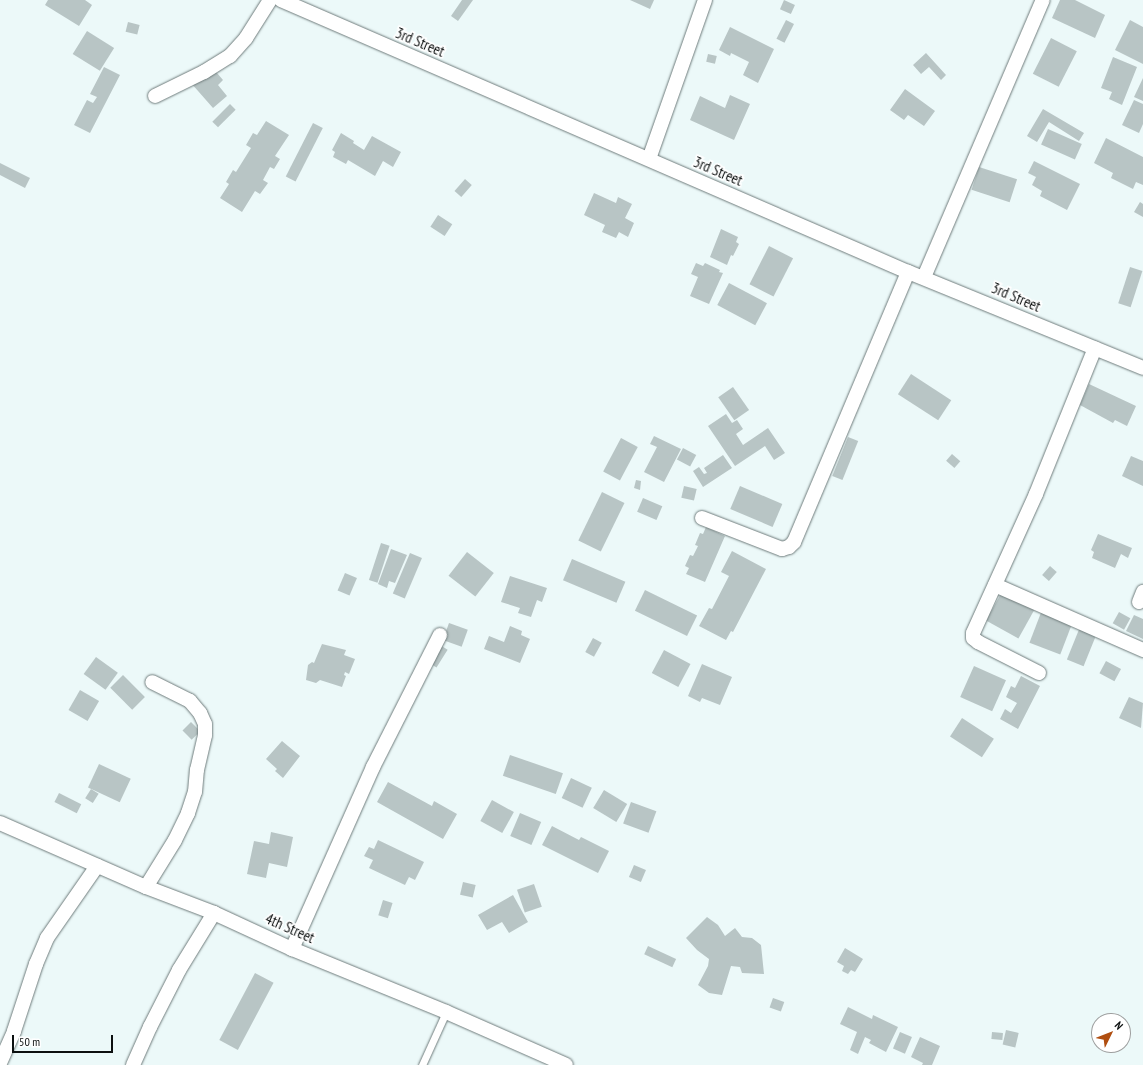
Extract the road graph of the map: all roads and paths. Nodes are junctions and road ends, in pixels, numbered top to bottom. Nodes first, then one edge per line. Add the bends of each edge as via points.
1 (270, 0) edge
2 (281, 0) edge
3 (705, 0) edge
4 (1043, 0) edge
5 (155, 96) dead end
6 (649, 159) junction
7 (908, 272) junction
8 (924, 277) junction
9 (1095, 348) junction
10 (1143, 368) edge
11 (702, 518) dead end
12 (995, 586) junction
13 (440, 635) dead end
14 (1143, 650) edge
15 (1039, 673) dead end
16 (152, 682) dead end
17 (0, 823) edge
18 (97, 866) junction
19 (146, 887) junction
20 (214, 913) junction
21 (292, 949) junction
22 (446, 1012) junction
23 (0, 1063) edge
24 (133, 1065) edge
25 (422, 1065) edge
26 (566, 1065) edge

1 - 5 street via 246,38 230,56
2 - 6 street, 3rd Street
3 - 6 street
4 - 8 street
6 - 7 street, 3rd Street
7 - 8 street, 3rd Street
7 - 11 street via 794,542 782,549
8 - 9 street, 3rd Street
9 - 10 street, 3rd Street
9 - 12 street via 1036,494
12 - 14 street
12 - 15 street via 973,638
13 - 21 street via 373,767
16 - 19 street via 190,700 205,724 205,736 195,792 188,813 175,840
17 - 18 street, 4th Street
18 - 19 street, 4th Street
18 - 23 street via 47,938
19 - 20 street, 4th Street
20 - 21 street, 4th Street
20 - 24 street via 179,970
21 - 22 street, 4th Street
22 - 25 lane
22 - 26 street, 4th Street

